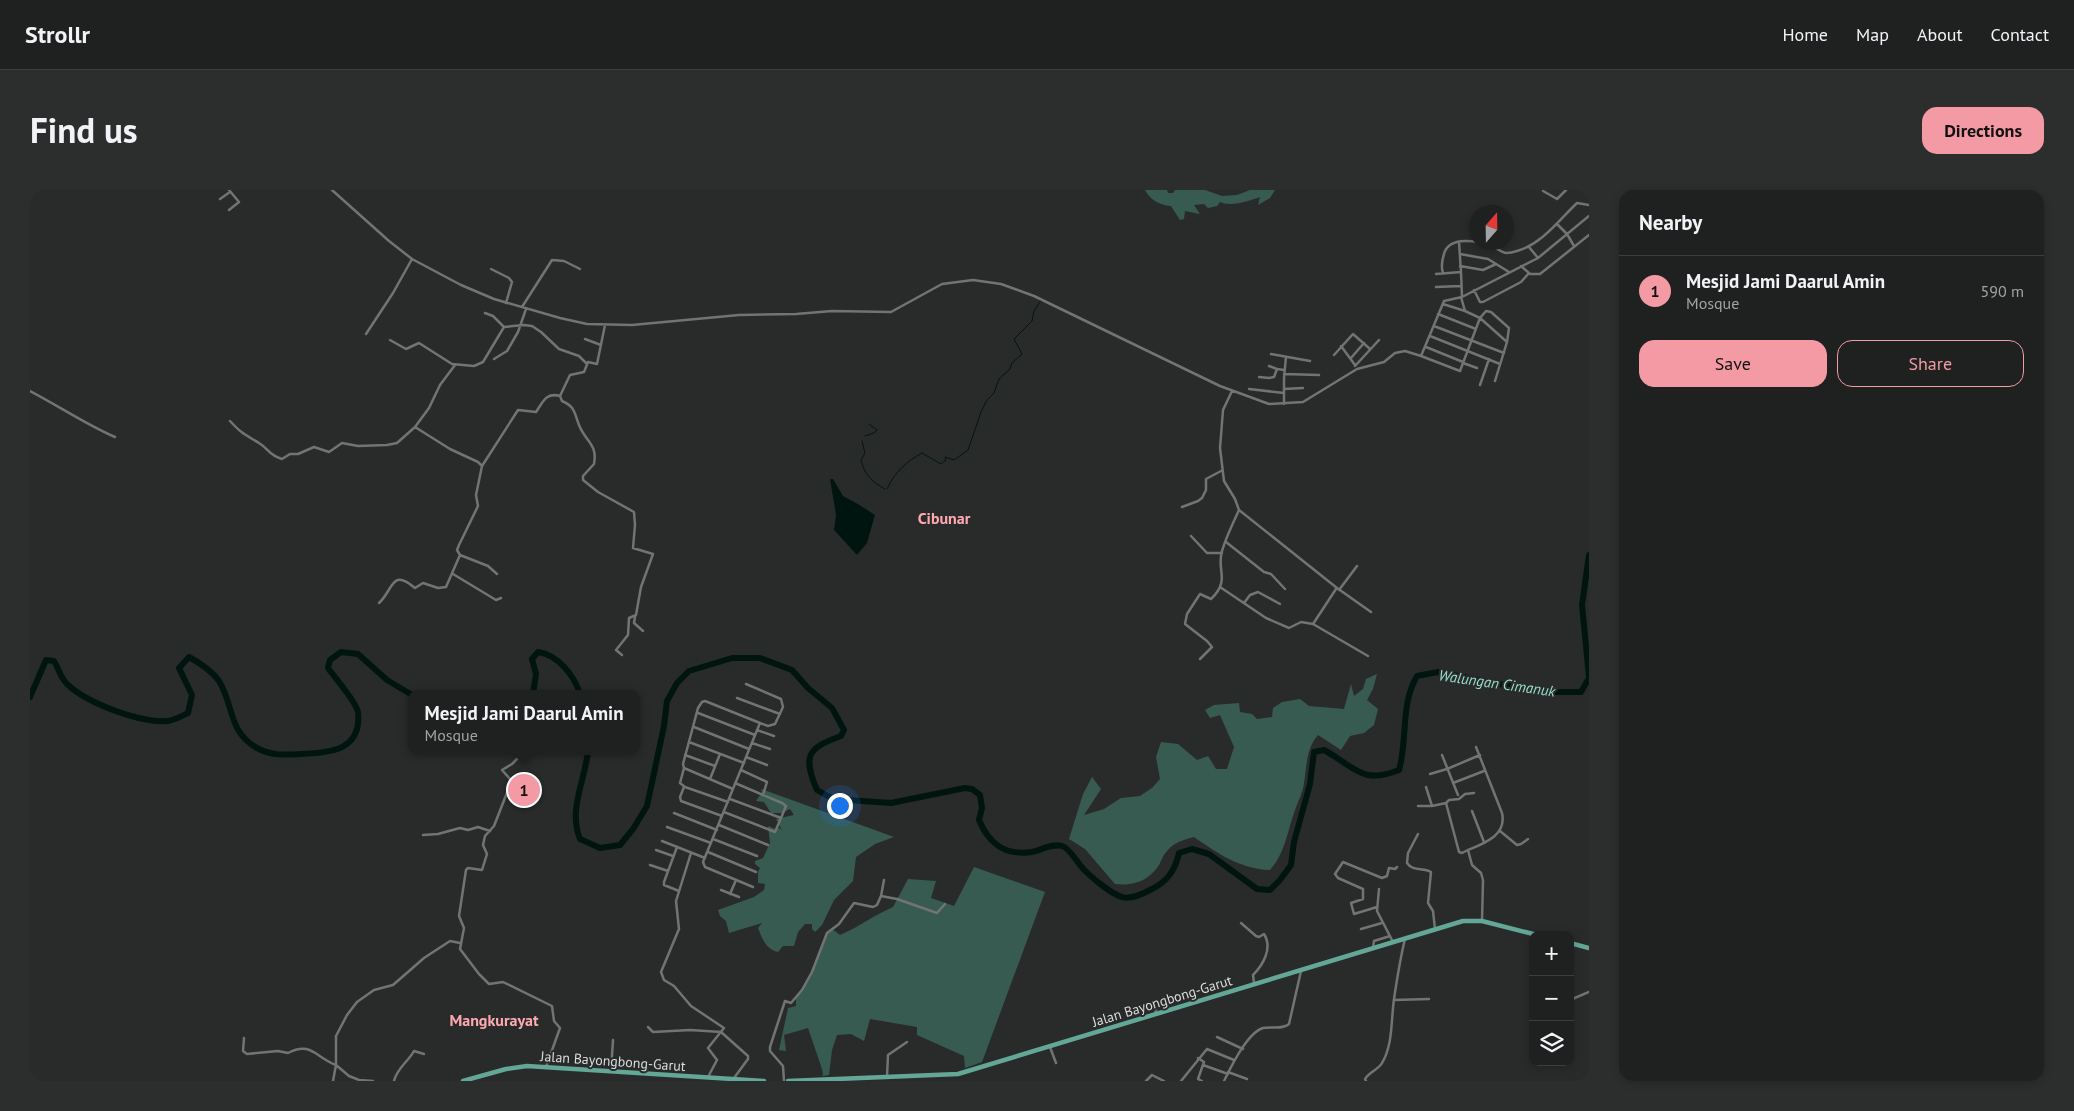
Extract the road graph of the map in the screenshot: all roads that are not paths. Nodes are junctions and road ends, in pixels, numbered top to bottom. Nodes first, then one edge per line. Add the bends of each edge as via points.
1 (332, 190) edge
2 (1566, 190) edge
3 (230, 191) edge
4 (1543, 191) edge
5 (220, 199) dead end
6 (1589, 205) edge
7 (229, 210) dead end
8 (1589, 216) edge
9 (1557, 224) junction
10 (1567, 234) junction
11 (1589, 235) edge
12 (1459, 242) junction
13 (1574, 246) junction
14 (1529, 247) junction
15 (1460, 254) junction
16 (1538, 258) junction
17 (412, 259) junction
18 (1496, 264) junction
19 (1460, 266) junction
20 (1522, 266) junction
21 (490, 269) dead end
22 (580, 269) dead end
23 (1461, 272) junction
24 (1509, 272) junction
25 (1528, 272) junction
26 (1443, 273) junction
27 (1436, 274) dead end
28 (1461, 286) junction
29 (1436, 287) dead end
30 (1474, 290) junction
31 (1462, 297) junction
32 (506, 303) junction
33 (1442, 304) junction
34 (522, 308) junction
35 (526, 309) junction
36 (1465, 311) junction
37 (485, 313) dead end
38 (1438, 314) junction
39 (1480, 318) junction
40 (521, 324) junction
41 (605, 325) junction
42 (1434, 326) junction
43 (504, 327) junction
44 (1476, 329) junction
45 (366, 334) dead end
46 (1430, 336) junction
47 (585, 339) dead end
48 (390, 340) dead end
49 (1379, 340) dead end
50 (1472, 340) junction
51 (1507, 342) junction
52 (1364, 343) junction
53 (601, 345) junction
54 (1341, 346) junction
55 (1426, 347) junction
56 (1370, 349) junction
57 (1467, 351) junction
58 (1504, 353) junction
59 (1271, 354) dead end
60 (1334, 355) dead end
61 (1421, 356) junction
62 (1286, 357) junction
63 (1351, 358) junction
64 (494, 359) dead end
65 (1489, 359) junction
66 (1310, 361) dead end
67 (1463, 362) junction
68 (586, 363) junction
69 (1500, 364) junction
70 (455, 365) junction
71 (1269, 366) dead end
72 (1356, 367) junction
73 (1478, 368) dead end
74 (1277, 369) junction
75 (1284, 372) junction
76 (1319, 375) dead end
77 (1259, 377) dead end
78 (1495, 381) dead end
79 (1480, 385) dead end
80 (1284, 388) junction
81 (1303, 388) dead end
82 (1249, 389) dead end
83 (1232, 391) junction
84 (30, 392) edge
85 (1284, 393) junction
86 (560, 396) junction
87 (1284, 404) junction
88 (230, 421) dead end
89 (416, 427) junction
90 (115, 437) dead end
91 (482, 466) junction
92 (1221, 471) junction
93 (1182, 507) dead end
94 (1239, 510) junction
95 (1191, 536) dead end
96 (1226, 542) junction
97 (1222, 553) junction
98 (460, 555) junction
99 (1356, 566) dead end
100 (453, 574) junction
101 (498, 574) dead end
102 (1220, 587) junction
103 (1285, 589) dead end
104 (1338, 589) junction
105 (501, 598) dead end
106 (379, 603) dead end
107 (1244, 603) junction
108 (1280, 604) dead end
109 (1371, 612) dead end
110 (635, 617) junction
111 (1313, 624) junction
112 (643, 631) dead end
113 (622, 655) dead end
114 (1368, 656) dead end
115 (1200, 659) dead end
116 (746, 684) dead end
117 (737, 698) dead end
118 (698, 713) junction
119 (780, 714) junction
120 (760, 723) junction
121 (694, 727) junction
122 (757, 730) junction
123 (755, 735) junction
124 (774, 736) dead end
125 (689, 742) junction
126 (752, 743) junction
127 (1476, 747) dead end
128 (749, 748) junction
129 (770, 750) dead end
130 (720, 754) junction
131 (521, 755) edge
132 (685, 755) junction
133 (1442, 755) dead end
134 (1480, 755) junction
135 (746, 757) junction
136 (744, 763) junction
137 (767, 765) dead end
138 (715, 766) junction
139 (684, 768) junction
140 (741, 770) junction
141 (1447, 770) junction
142 (1485, 770) junction
143 (1430, 774) dead end
144 (710, 779) junction
145 (736, 783) junction
146 (1453, 783) junction
147 (685, 786) junction
148 (1426, 787) dead end
149 (733, 789) junction
150 (1474, 793) dead end
151 (763, 795) junction
152 (1458, 795) dead end
153 (729, 801) junction
154 (1446, 803) junction
155 (1418, 806) dead end
156 (1432, 806) junction
157 (1472, 811) dead end
158 (724, 812) junction
159 (674, 813) dead end
160 (722, 816) junction
161 (781, 818) junction
162 (719, 825) junction
163 (667, 827) dead end
164 (717, 830) junction
165 (490, 831) junction
166 (1500, 831) junction
167 (1418, 834) dead end
168 (424, 835) dead end
169 (713, 839) junction
170 (1528, 839) dead end
171 (662, 841) dead end
172 (1484, 842) junction
173 (712, 844) junction
174 (768, 845) dead end
175 (677, 847) junction
176 (656, 850) dead end
177 (1468, 850) junction
178 (708, 852) junction
179 (692, 853) junction
180 (673, 856) junction
181 (757, 856) dead end
182 (705, 858) junction
183 (650, 865) dead end
184 (1397, 867) dead end
185 (668, 871) junction
186 (756, 872) dead end
187 (736, 880) junction
188 (884, 880) dead end
189 (752, 887) dead end
190 (1380, 889) dead end
191 (721, 890) dead end
192 (679, 891) junction
193 (730, 894) junction
194 (739, 896) dead end
195 (881, 896) junction
196 (945, 904) dead end
197 (1377, 907) junction
198 (1482, 921) junction
199 (1241, 923) dead end
200 (1382, 923) junction
201 (1361, 929) dead end
202 (1435, 929) junction
203 (1529, 933) edge
204 (1390, 936) junction
205 (1405, 939) junction
206 (1393, 942) junction
207 (460, 943) junction
208 (1574, 944) edge
209 (1373, 948) junction
210 (1589, 948) edge
211 (1301, 971) junction
212 (1254, 985) junction
213 (1589, 992) edge
214 (1574, 998) edge
215 (1429, 999) dead end
216 (1394, 1000) junction
217 (1170, 1002) dead end
218 (1155, 1015) junction
219 (648, 1028) dead end
220 (721, 1032) junction
221 (1217, 1037) dead end
222 (244, 1038) dead end
223 (613, 1040) dead end
224 (908, 1042) dead end
225 (1050, 1047) junction
226 (1243, 1049) junction
227 (424, 1054) dead end
228 (1198, 1058) junction
229 (1234, 1060) junction
230 (1056, 1063) dead end
231 (336, 1065) junction
232 (1204, 1066) junction
233 (546, 1067) junction
234 (611, 1072) junction
235 (1228, 1073) junction
236 (887, 1077) junction
237 (707, 1078) junction
238 (869, 1079) edge
239 (734, 1080) junction
240 (1246, 1080) dead end
241 (333, 1081) edge
242 (373, 1081) edge
243 (394, 1081) edge
244 (463, 1081) edge
245 (750, 1081) edge
246 (764, 1081) edge
247 (784, 1081) edge
248 (788, 1081) edge
249 (793, 1081) edge
250 (1146, 1081) edge
251 (1164, 1081) edge
252 (1181, 1081) edge
253 (1202, 1081) edge
254 (1224, 1081) edge
255 (1366, 1081) edge

1 - 17 street
2 - 4 street via 1557,199
3 - 5 street
3 - 7 street via 238,202
6 - 9 street via 1577,203
8 - 10 street
9 - 10 street
9 - 14 street
10 - 13 street
10 - 16 street
11 - 13 street
12 - 14 street via 1487,245 1509,253
12 - 15 street
12 - 26 street via 1447,247
13 - 25 street via 1540,274
14 - 16 street
15 - 18 street via 1483,257
15 - 19 street
16 - 20 street
17 - 32 street via 485,296
17 - 45 street
18 - 19 street via 1483,270
18 - 24 street
19 - 23 street
20 - 24 street
20 - 25 street
21 - 32 street via 512,282
22 - 34 street via 564,261 552,260
23 - 26 street
23 - 28 street
24 - 30 street
25 - 30 street via 1521,282 1483,302
26 - 27 street
28 - 29 street
28 - 31 street
30 - 31 street
31 - 33 street via 1446,299
31 - 36 street
32 - 34 street
33 - 36 street
33 - 38 street
34 - 35 street
35 - 40 street
35 - 41 street
36 - 39 street
37 - 43 street
38 - 42 street
38 - 44 street
39 - 44 street
39 - 51 street
39 - 51 street via 1488,311 1508,326
40 - 43 street
40 - 64 street via 507,352
40 - 68 street via 536,329 559,350 580,356
41 - 53 street
41 - 83 street via 739,315 891,312 937,286 963,280 985,280 1040,298
42 - 46 street
42 - 50 street
43 - 70 street via 482,363
44 - 50 street
46 - 55 street
46 - 57 street
47 - 53 street
48 - 70 street via 406,349 418,343
49 - 56 street
50 - 57 street
50 - 58 street
51 - 58 street
52 - 54 street via 1353,334
52 - 56 street
52 - 63 street
53 - 68 street via 597,364
54 - 60 street
54 - 63 street
55 - 61 street
55 - 67 street
56 - 72 street
57 - 65 street
57 - 67 street
58 - 69 street
59 - 62 street
61 - 67 street via 1458,372
61 - 72 street via 1405,351 1384,362
62 - 66 street
62 - 75 street
63 - 72 street
65 - 69 street
65 - 79 street
67 - 73 street
68 - 86 street via 584,372 569,376
69 - 78 street
70 - 89 street
71 - 74 street
72 - 87 street via 1302,402
74 - 75 street
74 - 77 street via 1274,376
75 - 76 street
75 - 80 street
80 - 81 street
80 - 85 street
82 - 85 street
83 - 87 street via 1269,404
83 - 92 street via 1222,417
84 - 90 street
85 - 87 street
86 - 91 street via 549,396 536,412 518,410
86 - 110 street via 575,412 580,427 594,447 594,464 583,480 634,512 633,548 653,554
88 - 89 street via 238,432 260,443 272,456 284,459 314,447 329,452 342,443 358,446 394,444
89 - 91 street
91 - 98 street via 476,495 478,506 457,550
92 - 93 street via 1206,478 1206,490 1199,501
92 - 94 street
94 - 96 street
94 - 104 street
95 - 97 street via 1207,553
96 - 97 street
96 - 103 street via 1271,574
97 - 102 street
98 - 100 street
98 - 101 street via 488,566
99 - 104 street
100 - 105 street via 497,600
100 - 106 street via 443,588 423,583 415,588 399,579
102 - 107 street
102 - 115 street via 1211,599 1200,594 1186,616 1185,624 1212,647
104 - 109 street
104 - 111 street
107 - 108 street via 1250,595 1258,592
107 - 111 street via 1285,627 1301,622
110 - 112 street via 634,623
110 - 113 street via 629,618 628,635 616,650
111 - 114 street
116 - 119 street via 781,699 783,707
117 - 119 street
118 - 120 street via 705,701
118 - 121 street
118 - 123 street
119 - 120 street via 773,726
120 - 122 street
121 - 125 street
121 - 128 street
122 - 123 street
122 - 124 street
123 - 126 street
125 - 130 street
125 - 132 street
126 - 128 street
126 - 129 street
127 - 134 street
128 - 135 street
130 - 136 street
130 - 138 street
131 - 165 street via 502,770 510,779 510,785
132 - 138 street
132 - 139 street
133 - 141 street
134 - 141 street
134 - 142 street
135 - 136 street
135 - 137 street
136 - 140 street
138 - 144 street
139 - 144 street
139 - 147 street via 680,783
140 - 145 street
140 - 151 street via 767,782
141 - 143 street
141 - 146 street
142 - 146 street
142 - 166 street via 1503,815
144 - 149 street
145 - 149 street
145 - 151 street
146 - 152 street
147 - 153 street
147 - 160 street via 681,801
148 - 156 street
149 - 153 street
150 - 154 street
151 - 161 street via 785,805
153 - 158 street
153 - 161 street
154 - 156 street
154 - 177 street via 1459,852
155 - 156 street
157 - 172 street
158 - 160 street
158 - 161 street via 775,832
159 - 164 street
160 - 162 street
162 - 164 street
162 - 174 street
163 - 173 street
164 - 169 street
165 - 168 street via 478,827 460,828
165 - 207 street via 483,843 487,854 482,870 466,870 459,916 464,928
166 - 170 street via 1516,845
166 - 172 street
167 - 202 street via 1408,853 1407,863 1413,868 1432,872 1428,903 1433,911
169 - 173 street
169 - 181 street
171 - 175 street
172 - 177 street
173 - 178 street
175 - 179 street
175 - 180 street
176 - 180 street
177 - 198 street via 1472,865 1483,880
178 - 182 street
178 - 186 street
179 - 182 street
179 - 192 street
180 - 185 street
182 - 187 street via 705,867
183 - 185 street
184 - 197 street via 1389,868 1387,876 1382,878 1343,862 1336,874 1336,877 1363,889 1363,899 1351,903 1354,914
185 - 192 street via 664,885
187 - 189 street
187 - 193 street
188 - 195 street
190 - 197 street
191 - 193 street
192 - 220 street via 676,901 679,929 662,972 664,980 674,986 691,1006 723,1027
193 - 194 street
195 - 196 street via 937,913
195 - 247 street via 877,905 872,907 854,903 839,924 829,931 802,990 791,1003 785,1001 769,1049 783,1066
197 - 200 street
198 - 202 main road, Jalan Bayongbong-Garut via 1463,921
198 - 203 main road, Jalan Bayongbong-Garut
199 - 212 street via 1256,936 1264,934 1266,937 1267,952 1261,968 1253,975
200 - 201 street
200 - 204 street
202 - 205 main road, Jalan Bayongbong-Garut
204 - 206 street
204 - 209 street via 1374,941
205 - 206 main road, Jalan Bayongbong-Garut
205 - 216 street
206 - 209 main road, Jalan Bayongbong-Garut
207 - 231 street via 450,941 424,958 394,985 374,990 357,1002 336,1036
207 - 233 street via 461,952 487,983 504,983 552,1006 554,1020 560,1028
208 - 210 main road
209 - 211 main road, Jalan Bayongbong-Garut
211 - 212 main road, Jalan Bayongbong-Garut
211 - 226 street via 1288,1026 1260,1030
212 - 218 main road, Jalan Bayongbong-Garut
213 - 214 street
215 - 216 street
216 - 255 street via 1391,1033 1384,1057 1380,1065 1367,1075
217 - 218 street via 1157,1006
218 - 225 main road, Jalan Bayongbong-Garut
219 - 220 street via 656,1033
220 - 237 street via 708,1048 717,1060
220 - 239 street via 748,1056
221 - 226 street
222 - 231 street via 242,1051 247,1054 288,1053 303,1048
223 - 234 street
224 - 236 street via 888,1055
225 - 230 street
225 - 236 main road, Jalan Bayongbong-Garut via 958,1074
226 - 229 street
227 - 243 street via 415,1051 400,1068
228 - 229 street via 1207,1049
228 - 232 street
228 - 252 street
229 - 235 street
231 - 241 street
231 - 242 street via 349,1076
232 - 235 street
232 - 253 street via 1198,1079
233 - 234 main road, Jalan Bayongbong-Garut
233 - 244 main road, Jalan Bayongbong-Garut via 506,1069
234 - 237 main road, Jalan Bayongbong-Garut
235 - 240 street
235 - 254 street
236 - 238 main road, Jalan Bayongbong-Garut
237 - 239 main road, Jalan Bayongbong-Garut
238 - 249 main road, Jalan Bayongbong-Garut
239 - 245 main road, Jalan Bayongbong-Garut
245 - 246 main road, Jalan Bayongbong-Garut
248 - 249 main road, Jalan Bayongbong-Garut
250 - 251 street via 1152,1075

